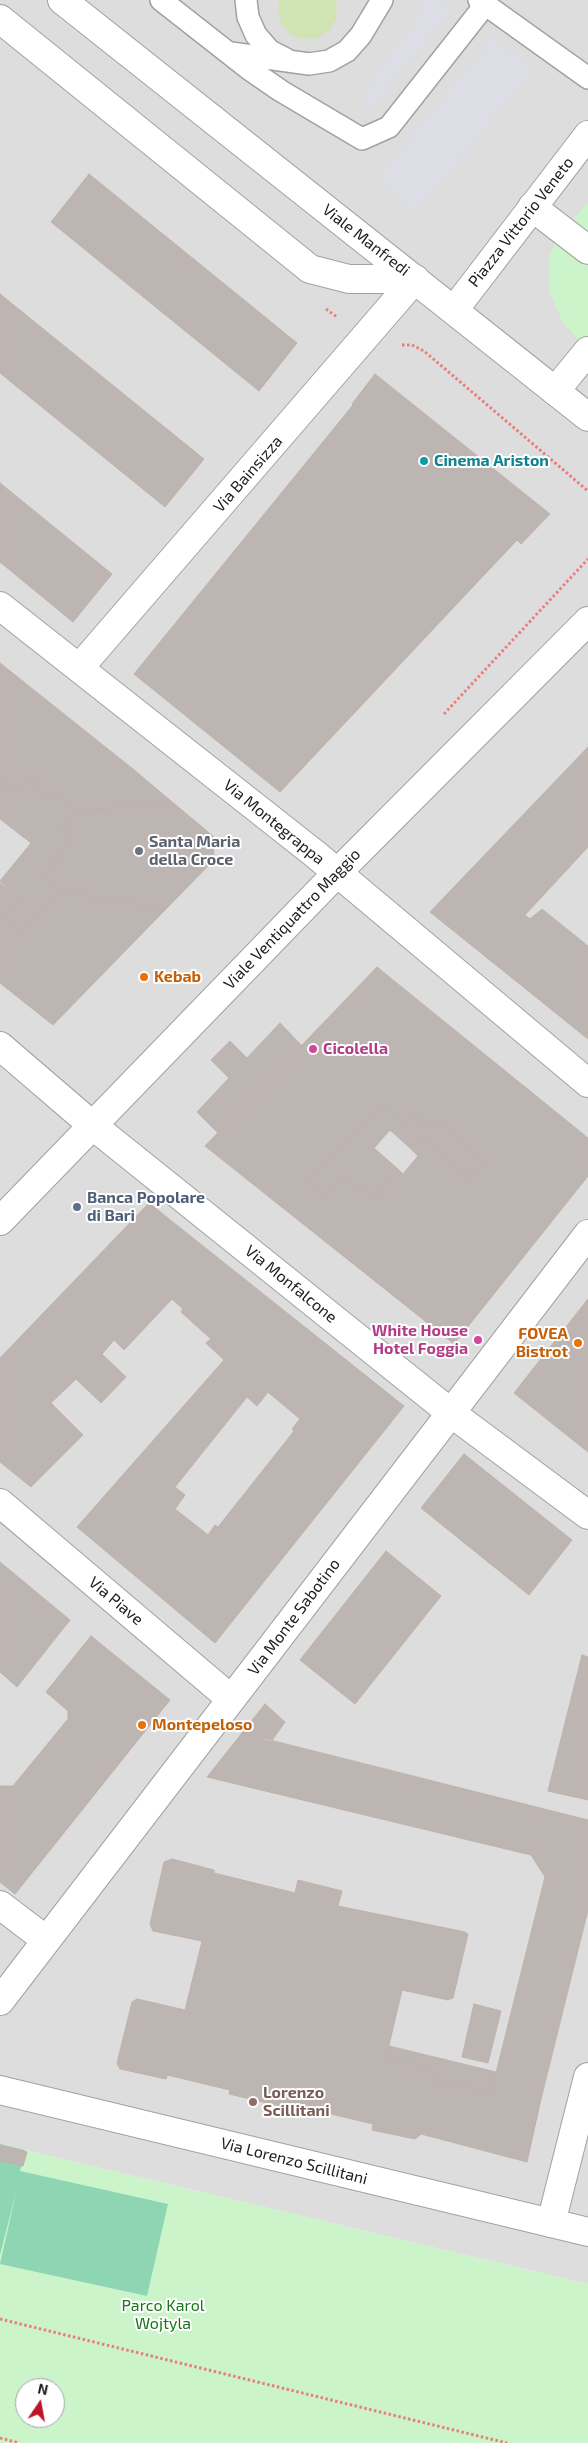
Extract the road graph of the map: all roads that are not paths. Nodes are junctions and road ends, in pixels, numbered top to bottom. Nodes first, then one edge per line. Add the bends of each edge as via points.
1 (62, 0) edge
2 (161, 0) edge
3 (246, 0) edge
4 (370, 0) edge
5 (382, 0) edge
6 (482, 2) edge
7 (0, 19) edge
8 (361, 35) junction
9 (225, 52) junction
10 (288, 61) junction
11 (588, 78) edge
12 (588, 135) edge
13 (532, 207) junction
14 (588, 250) edge
15 (415, 279) junction
16 (454, 310) junction
17 (588, 351) edge
18 (555, 391) junction
19 (588, 417) edge
20 (0, 606) edge
21 (588, 621) edge
22 (80, 667) junction
23 (337, 873) junction
24 (0, 1046) edge
25 (588, 1082) edge
26 (92, 1125) junction
27 (0, 1221) edge
28 (588, 1234) edge
29 (451, 1413) junction
30 (0, 1503) edge
31 (588, 1515) edge
32 (232, 1699) junction
33 (0, 1905) edge
34 (46, 1940) junction
35 (0, 2001) edge
36 (588, 2077) edge
37 (0, 2090) edge
38 (551, 2223) junction
39 (588, 2232) edge

1 - 15 street, Viale Manfredi
2 - 9 lane
3 - 10 lane via 256,35 270,51
4 - 8 lane via 369,17
5 - 8 lane
6 - 9 lane via 389,127 362,139 281,91
6 - 11 lane
7 - 15 street, Viale Manfredi via 310,269 349,279
8 - 10 lane via 347,51 329,61 309,64
9 - 10 lane
12 - 13 street, Piazza Vittorio Veneto
13 - 14 street
13 - 16 street, Piazza Vittorio Veneto
15 - 16 street
15 - 22 street, Via Bainsizza
16 - 18 street
17 - 18 street
18 - 19 street
20 - 22 street, Via Montegrappa
21 - 23 street, Viale Ventiquattro Maggio
22 - 23 street, Via Montegrappa
23 - 25 street, Via Montegrappa
23 - 26 street, Viale Ventiquattro Maggio
24 - 26 street, Via Monfalcone
26 - 27 street, Viale Ventiquattro Maggio
26 - 29 street, Via Monfalcone
28 - 29 street, Via Monte Sabotino
29 - 31 street, Via Monfalcone
29 - 32 street, Via Monte Sabotino
30 - 32 street, Via Piave
32 - 34 street, Via Monte Sabotino
33 - 34 street
34 - 35 street, Via Monte Sabotino
36 - 38 street
37 - 38 street, Via Lorenzo Scillitani
38 - 39 street, Via Lorenzo Scillitani

